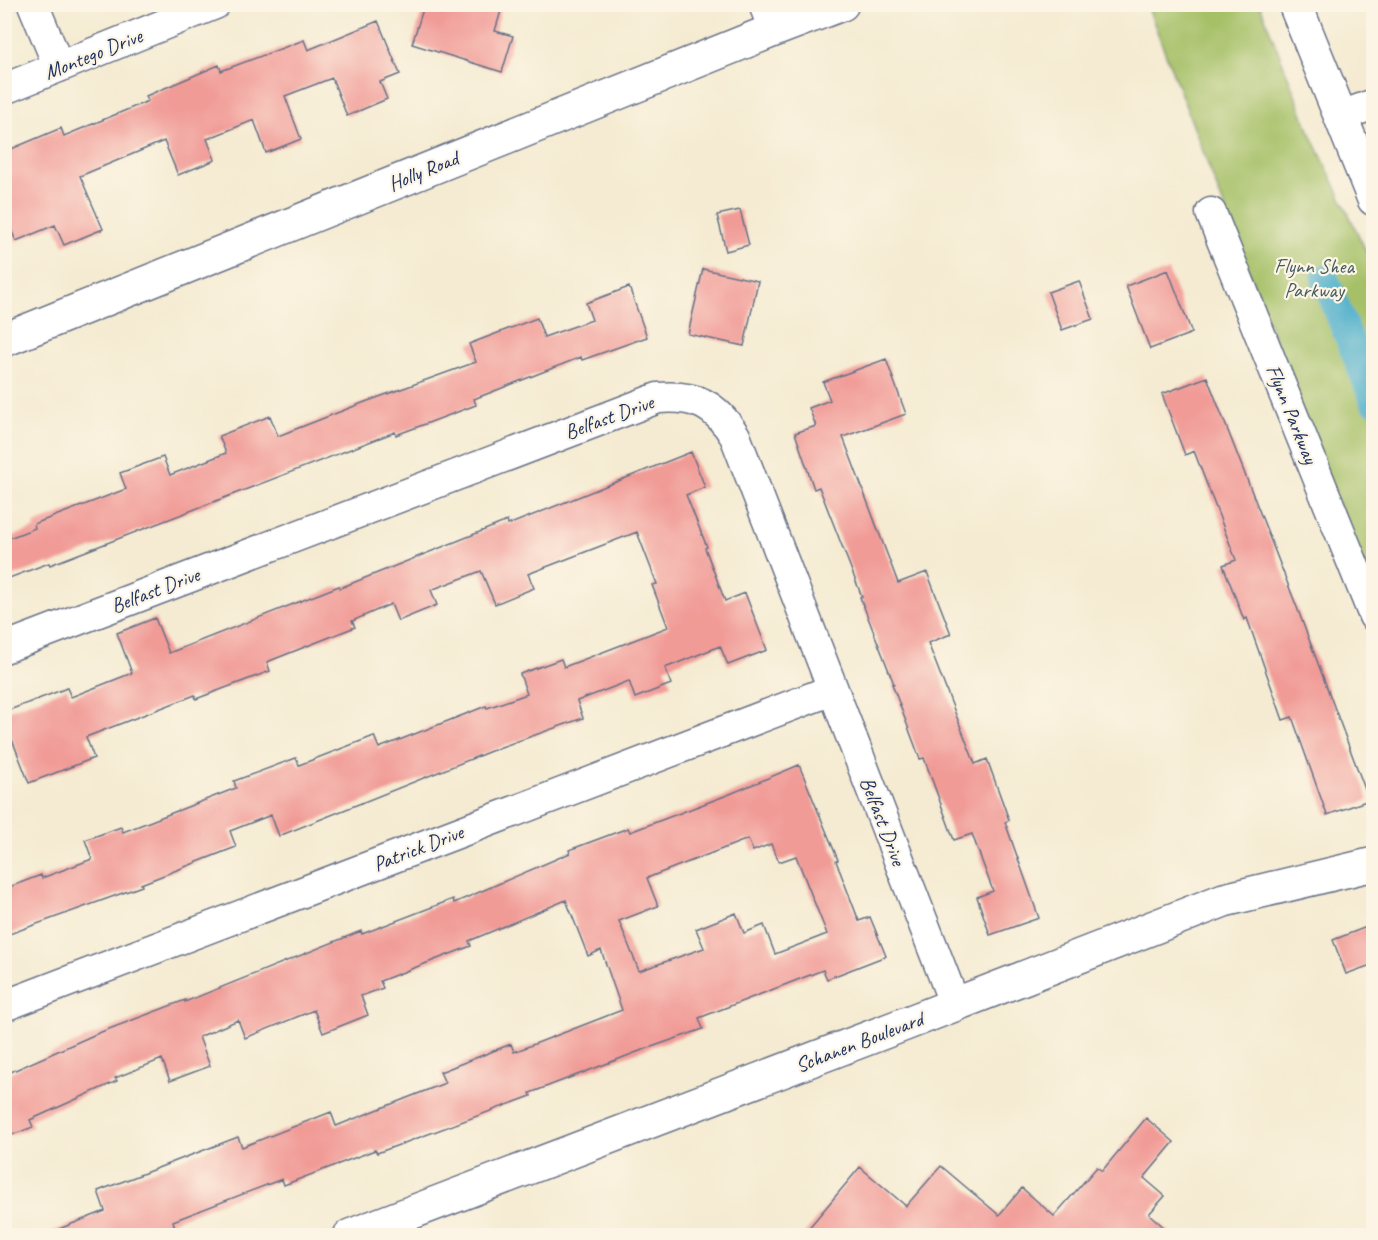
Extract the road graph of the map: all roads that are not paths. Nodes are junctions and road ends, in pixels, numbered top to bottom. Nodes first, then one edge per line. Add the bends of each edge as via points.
1 (33, 4) edge
2 (215, 4) edge
3 (842, 4) edge
4 (1295, 4) edge
5 (769, 17) edge
6 (59, 67) junction
7 (4, 89) edge
8 (1374, 104) edge
9 (1341, 116) junction
10 (1374, 199) edge
11 (1211, 213) dead end
12 (4, 340) edge
13 (1374, 616) edge
14 (4, 648) edge
15 (832, 690) junction
16 (1374, 864) edge
17 (955, 1005) junction
18 (4, 1006) edge
19 (350, 1236) edge

1 - 6 street
2 - 6 street, Montego Drive
3 - 5 street, Holly Road
4 - 9 street
5 - 12 street, Holly Road
6 - 7 street, Montego Drive
8 - 9 street
9 - 10 street
11 - 13 street, Flynn Parkway
14 - 15 street, Belfast Drive via 658,398 681,396 705,404 724,418 735,436
15 - 17 street, Belfast Drive
15 - 18 street, Patrick Drive
16 - 17 street, Schanen Boulevard via 1224,900
17 - 19 street, Schanen Boulevard

